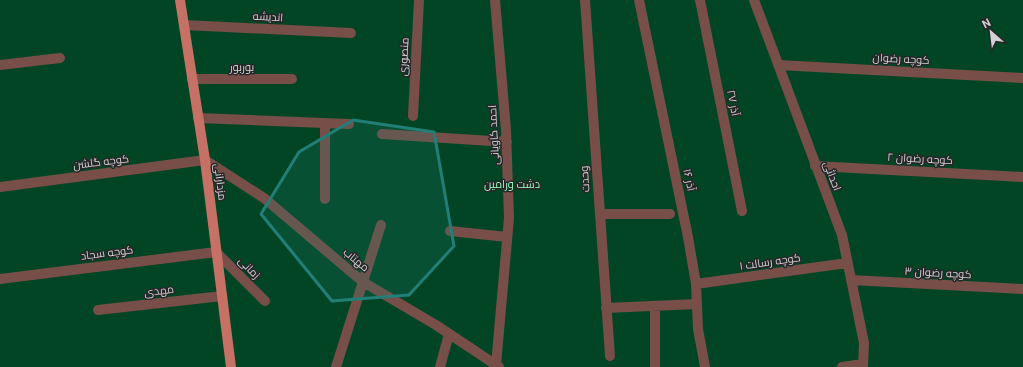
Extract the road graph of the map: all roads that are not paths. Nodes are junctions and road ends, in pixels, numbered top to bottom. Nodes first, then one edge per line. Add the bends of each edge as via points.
1 (180, 0) edge
2 (418, 0) edge
3 (496, 0) edge
4 (585, 0) edge
5 (639, 0) edge
6 (700, 0) edge
7 (754, 0) edge
8 (184, 25) junction
9 (351, 33) dead end
10 (60, 58) dead end
11 (0, 65) edge
12 (778, 65) junction
13 (1023, 78) edge
14 (192, 79) junction
15 (292, 79) dead end
16 (413, 116) dead end
17 (198, 118) junction
18 (325, 123) junction
19 (349, 124) dead end
20 (382, 134) dead end
21 (507, 142) junction
22 (205, 160) junction
23 (816, 166) junction
24 (1023, 177) edge
25 (0, 187) edge
26 (324, 199) dead end
27 (742, 212) dead end
28 (600, 214) junction
29 (670, 214) dead end
30 (381, 226) dead end
31 (450, 231) dead end
32 (507, 237) junction
33 (216, 252) junction
34 (848, 263) junction
35 (0, 279) edge
36 (851, 280) junction
37 (363, 282) junction
38 (696, 284) junction
39 (1023, 289) edge
40 (222, 296) junction
41 (265, 301) dead end
42 (697, 304) junction
43 (655, 306) junction
44 (606, 308) junction
45 (98, 310) dead end
46 (449, 334) junction
47 (610, 356) dead end
48 (863, 365) edge
49 (498, 366) edge
50 (231, 367) edge
51 (336, 367) edge
52 (440, 367) edge
53 (655, 367) edge
54 (705, 367) edge
55 (842, 367) edge

1 - 8 main road, مزدارانی
2 - 16 street, منصوری
3 - 21 street, احمد کاویانی
4 - 28 street, وحدت
5 - 38 street, ۱۶ آذر
6 - 27 street, ۲۷ آذر
7 - 12 street, احداثی
8 - 9 street, اندیشه
8 - 14 main road, مزدارانی
10 - 11 street
12 - 13 street, کوچه رضوان
12 - 23 street, احداثی
14 - 15 street, بوربور
14 - 17 main road, مزدارانی
17 - 18 street
17 - 22 main road, مزدارانی
18 - 19 street
18 - 26 street
20 - 21 street
21 - 32 street, احمد کاویانی
22 - 25 street, کوچه گلشن
22 - 33 main road, مزدارانی
22 - 37 street, مهتاب via 264,198
23 - 24 street, کوچه رضوان ۲
23 - 34 street, احداثی via 842,235
28 - 29 street
28 - 44 street, وحدت
30 - 37 street
31 - 32 street
32 - 49 street, احمد کاویانی
33 - 35 street, کوچه سجاد
33 - 40 main road, مزدارانی
33 - 41 street, زمانی
34 - 36 street, احداثی
34 - 38 street, ۱ کوچه رسالت
36 - 39 street, کوچه رضوان ۳
36 - 48 street, احداثی via 864,343
37 - 46 street, مهتاب
37 - 51 street
38 - 42 street, ۱۶ آذر
40 - 45 street, مهدی
40 - 50 main road, مزدارانی
42 - 43 street
42 - 54 street, ۱۶ آذر via 698,329
43 - 44 street
43 - 53 street
44 - 47 street, وحدت
46 - 49 street, مهتاب
46 - 52 street
48 - 55 street

